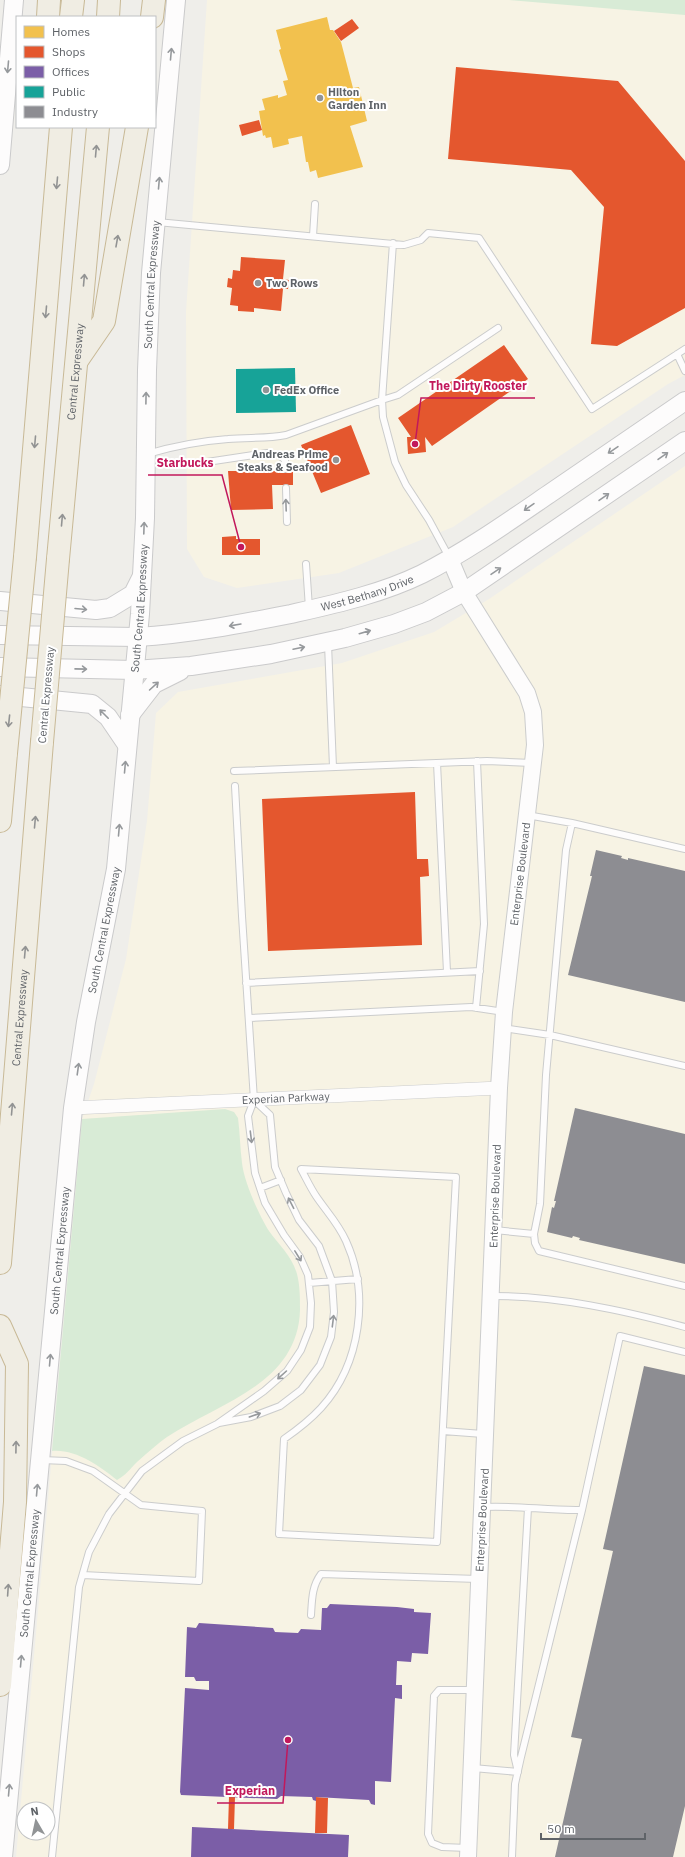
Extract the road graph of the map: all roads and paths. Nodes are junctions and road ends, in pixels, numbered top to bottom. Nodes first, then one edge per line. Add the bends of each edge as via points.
1 (14, 0) edge
2 (49, 0) edge
3 (73, 0) edge
4 (109, 0) edge
5 (154, 0) edge
6 (176, 0) edge
7 (48, 16) edge
8 (71, 16) edge
9 (108, 16) edge
10 (152, 16) edge
11 (98, 128) edge
12 (137, 128) edge
13 (60, 133) edge
14 (0, 165) edge
15 (315, 204) dead end
16 (155, 222) junction
17 (313, 236) junction
18 (393, 243) junction
19 (498, 328) dead end
20 (685, 349) edge
21 (677, 354) junction
22 (76, 361) junction
23 (685, 371) edge
24 (382, 400) junction
25 (685, 401) edge
26 (685, 441) edge
27 (146, 454) junction
28 (207, 462) dead end
29 (285, 469) dead end
30 (286, 488) dead end
31 (287, 522) dead end
32 (450, 559) junction
33 (306, 564) dead end
34 (143, 575) junction
35 (464, 592) junction
36 (0, 601) edge
37 (309, 610) junction
38 (0, 635) edge
39 (137, 637) junction
40 (327, 642) junction
41 (192, 666) junction
42 (0, 667) edge
43 (134, 670) junction
44 (0, 695) edge
45 (130, 716) junction
46 (127, 745) junction
47 (477, 761) junction
48 (437, 763) junction
49 (533, 763) junction
50 (333, 766) junction
51 (234, 771) dead end
52 (235, 786) dead end
53 (527, 815) junction
54 (0, 821) edge
55 (572, 823) junction
56 (685, 849) edge
57 (480, 971) junction
58 (447, 972) junction
59 (246, 982) junction
60 (476, 1008) junction
61 (504, 1012) junction
62 (249, 1018) junction
63 (503, 1028) junction
64 (550, 1035) junction
65 (685, 1066) edge
66 (499, 1088) junction
67 (254, 1100) junction
68 (73, 1108) junction
69 (281, 1180) junction
70 (260, 1188) junction
71 (494, 1230) junction
72 (534, 1234) junction
73 (0, 1263) edge
74 (358, 1279) junction
75 (332, 1281) junction
76 (309, 1283) junction
77 (685, 1286) edge
78 (491, 1296) junction
79 (0, 1326) edge
80 (685, 1327) edge
81 (685, 1352) edge
82 (217, 1424) junction
83 (443, 1431) junction
84 (486, 1434) junction
85 (40, 1460) junction
86 (125, 1494) junction
87 (483, 1507) junction
88 (528, 1508) junction
89 (582, 1510) junction
90 (83, 1575) junction
91 (479, 1579) junction
92 (311, 1615) dead end
93 (0, 1685) edge
94 (475, 1690) junction
95 (471, 1768) junction
96 (518, 1772) junction
97 (468, 1852) edge
98 (2, 1857) edge
99 (52, 1857) edge
100 (512, 1857) edge

1 -> 14 main road
2 - 7 highway
3 - 8 highway
4 - 9 highway
5 - 10 highway
16 -> 6 main road, South Central Expressway
22 -> 11 highway, Central Expressway
22 -> 12 highway via 104,320
13 -> 54 highway, bridge
15 - 17 lane
16 - 17 lane
27 -> 16 main road, South Central Expressway via 149,317
17 - 18 lane
18 - 21 lane via 404,244 421,240 428,233 479,238 592,409
18 - 24 lane
19 - 24 lane via 398,395
20 - 21 lane
21 - 23 lane
73 -> 22 highway, Central Expressway, bridge
24 - 27 lane via 275,438 207,441
24 - 32 lane via 383,417 395,462 406,486 429,520
25 -> 32 main road, West Bethany Drive
35 -> 26 main road
34 -> 27 main road, South Central Expressway
28 - 29 lane via 267,453 279,455 285,460
31 -> 30 lane
32 - 35 street, Enterprise Boulevard
32 - 37 main road, West Bethany Drive via 374,593
33 - 37 lane
36 -> 34 main road via 96,610 110,608 133,594
34 - 39 main road, South Central Expressway
40 -> 35 main road via 394,624 426,612
35 - 49 street, Enterprise Boulevard via 527,693 533,712
37 -> 39 main road, West Bethany Drive via 201,630
38 - 39 main road, West Bethany Drive
39 - 43 main road, South Central Expressway
41 -> 40 main road
40 - 50 lane
41 - 43 main road
45 -> 41 main road via 154,684
42 -> 43 main road
43 - 45 main road, South Central Expressway
46 -> 44 main road via 108,717 92,704
45 - 46 main road, South Central Expressway
68 -> 46 main road, South Central Expressway via 85,1029 116,869
47 - 48 lane
47 - 49 lane
47 - 57 lane via 484,924
48 - 50 lane
48 - 58 lane
49 - 53 street, Enterprise Boulevard
50 - 51 lane
52 - 59 lane
53 - 55 lane
53 - 61 street, Enterprise Boulevard
55 - 56 lane
55 - 64 lane via 566,850
57 - 58 lane
57 - 60 lane
58 - 59 lane
59 - 62 lane
60 - 61 lane
60 - 62 lane
61 - 63 street, Enterprise Boulevard
62 - 67 lane
63 - 64 lane
63 - 66 street, Enterprise Boulevard
64 - 65 lane
64 - 72 lane via 540,1204
66 - 67 street, Experian Parkway
66 - 71 street, Enterprise Boulevard
67 - 68 street, Experian Parkway
67 - 69 lane via 270,1115 275,1167
67 -> 70 lane via 248,1116 255,1173
85 -> 68 main road, South Central Expressway
69 - 70 lane
75 -> 69 lane via 319,1246 299,1220
70 -> 76 lane via 265,1203 300,1257
71 - 72 lane
71 - 78 street, Enterprise Boulevard
72 - 77 lane via 539,1251
74 - 75 lane
74 - 83 lane via 351,1254 339,1227 315,1195 301,1169 456,1177
74 - 83 lane via 359,1317 352,1355 322,1408 284,1439 279,1534 437,1542
75 - 76 lane
82 -> 75 lane via 251,1417 280,1406 301,1390 320,1365 331,1337 334,1312
76 -> 82 lane via 310,1327 301,1350 287,1371 270,1386
78 - 80 lane via 582,1303
78 - 84 street, Enterprise Boulevard
93 -> 79 highway via 15,1502 17,1364
81 - 89 lane via 620,1336
82 - 86 lane via 183,1441 142,1471
83 - 84 lane
84 - 87 street, Enterprise Boulevard
85 - 86 lane via 66,1461 93,1471
98 -> 85 main road, South Central Expressway
86 - 90 lane via 109,1514 90,1552
86 - 90 lane via 141,1505 202,1510 199,1581
87 - 88 lane
87 - 91 street, Enterprise Boulevard
88 - 89 lane
88 - 96 lane via 514,1755
89 - 96 lane
90 - 99 lane via 74,1627
91 - 92 lane via 321,1574 312,1594
91 - 94 street, Enterprise Boulevard
94 - 95 street, Enterprise Boulevard
94 - 97 lane via 439,1690 434,1696 428,1834 432,1843
95 - 96 lane
95 - 97 street, Enterprise Boulevard
96 - 100 lane via 515,1784

